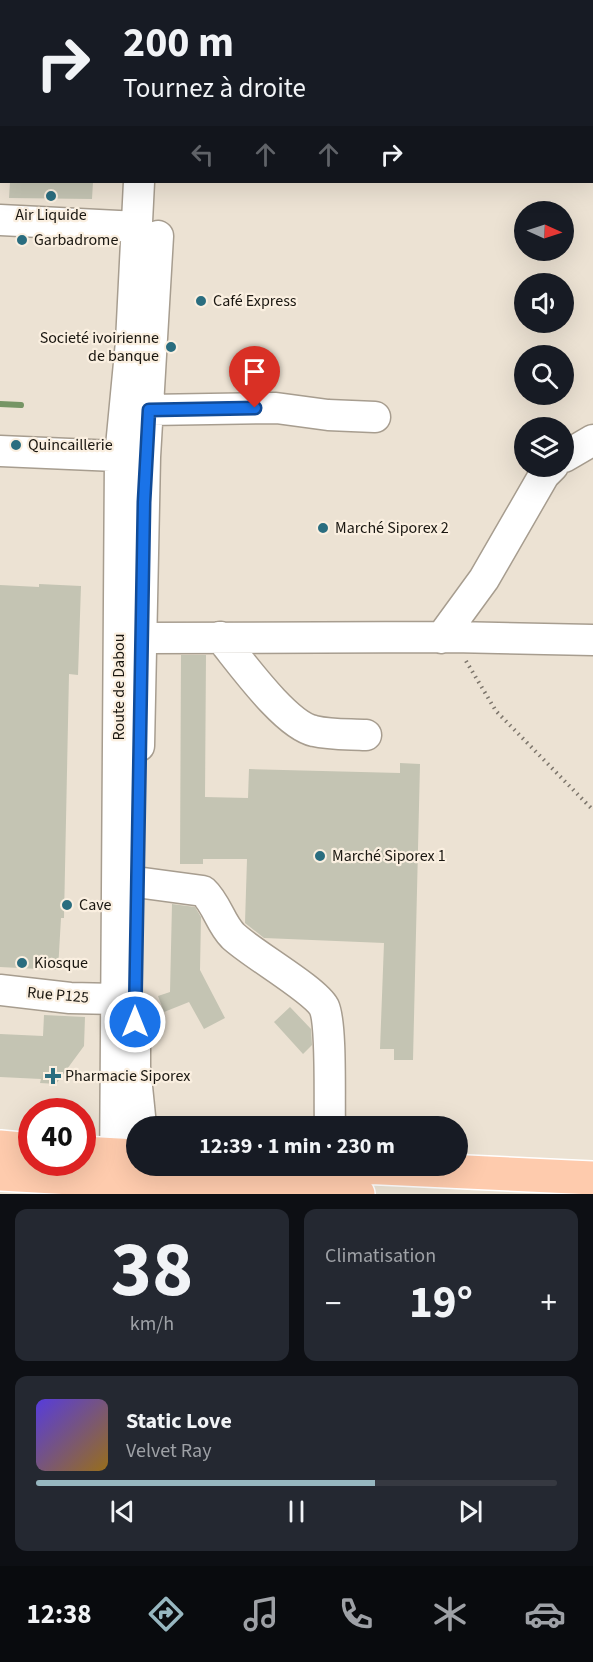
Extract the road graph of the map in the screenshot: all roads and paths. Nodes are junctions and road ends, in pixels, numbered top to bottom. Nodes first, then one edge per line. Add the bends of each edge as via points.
1 (139, 183) edge
2 (159, 183) edge
3 (0, 220) edge
4 (138, 226) junction
5 (149, 410) junction
6 (375, 417) dead end
7 (593, 440) edge
8 (0, 451) edge
9 (574, 451) edge
10 (133, 457) junction
11 (543, 477) edge
12 (220, 637) junction
13 (447, 637) junction
14 (142, 638) junction
15 (593, 640) edge
16 (366, 735) dead end
17 (593, 810) edge
18 (136, 882) junction
19 (0, 990) edge
20 (116, 999) junction
21 (140, 1116) edge
22 (330, 1116) edge
23 (126, 1117) edge
24 (0, 1147) edge
25 (18, 1149) edge
26 (96, 1160) edge
27 (0, 1174) edge
28 (126, 1174) edge
29 (126, 1176) edge
30 (131, 1176) edge
31 (593, 1178) edge
32 (339, 1186) edge

1 - 4 street, Route de Dabou
2 - 5 street, Route de Dabou
3 - 4 street
4 - 10 street, Route de Dabou
5 - 6 street via 276,408
5 - 10 street, Route de Dabou
7 - 9 street
8 - 10 street
10 - 14 street, Route de Dabou
10 - 20 street, Route de Dabou
11 - 13 street
12 - 13 street
12 - 14 street
12 - 16 street via 297,723 313,731
13 - 15 street
13 - 17 path via 496,711
14 - 18 street, Route de Dabou
18 - 21 street, Route de Dabou via 135,1066
18 - 22 street via 203,891 235,938 319,1001 327,1019
19 - 20 street, Rue P125
20 - 23 street, Route de Dabou
24 - 25 main road
26 - 28 main road
27 - 29 main road
30 - 32 main road
31 - 32 main road

